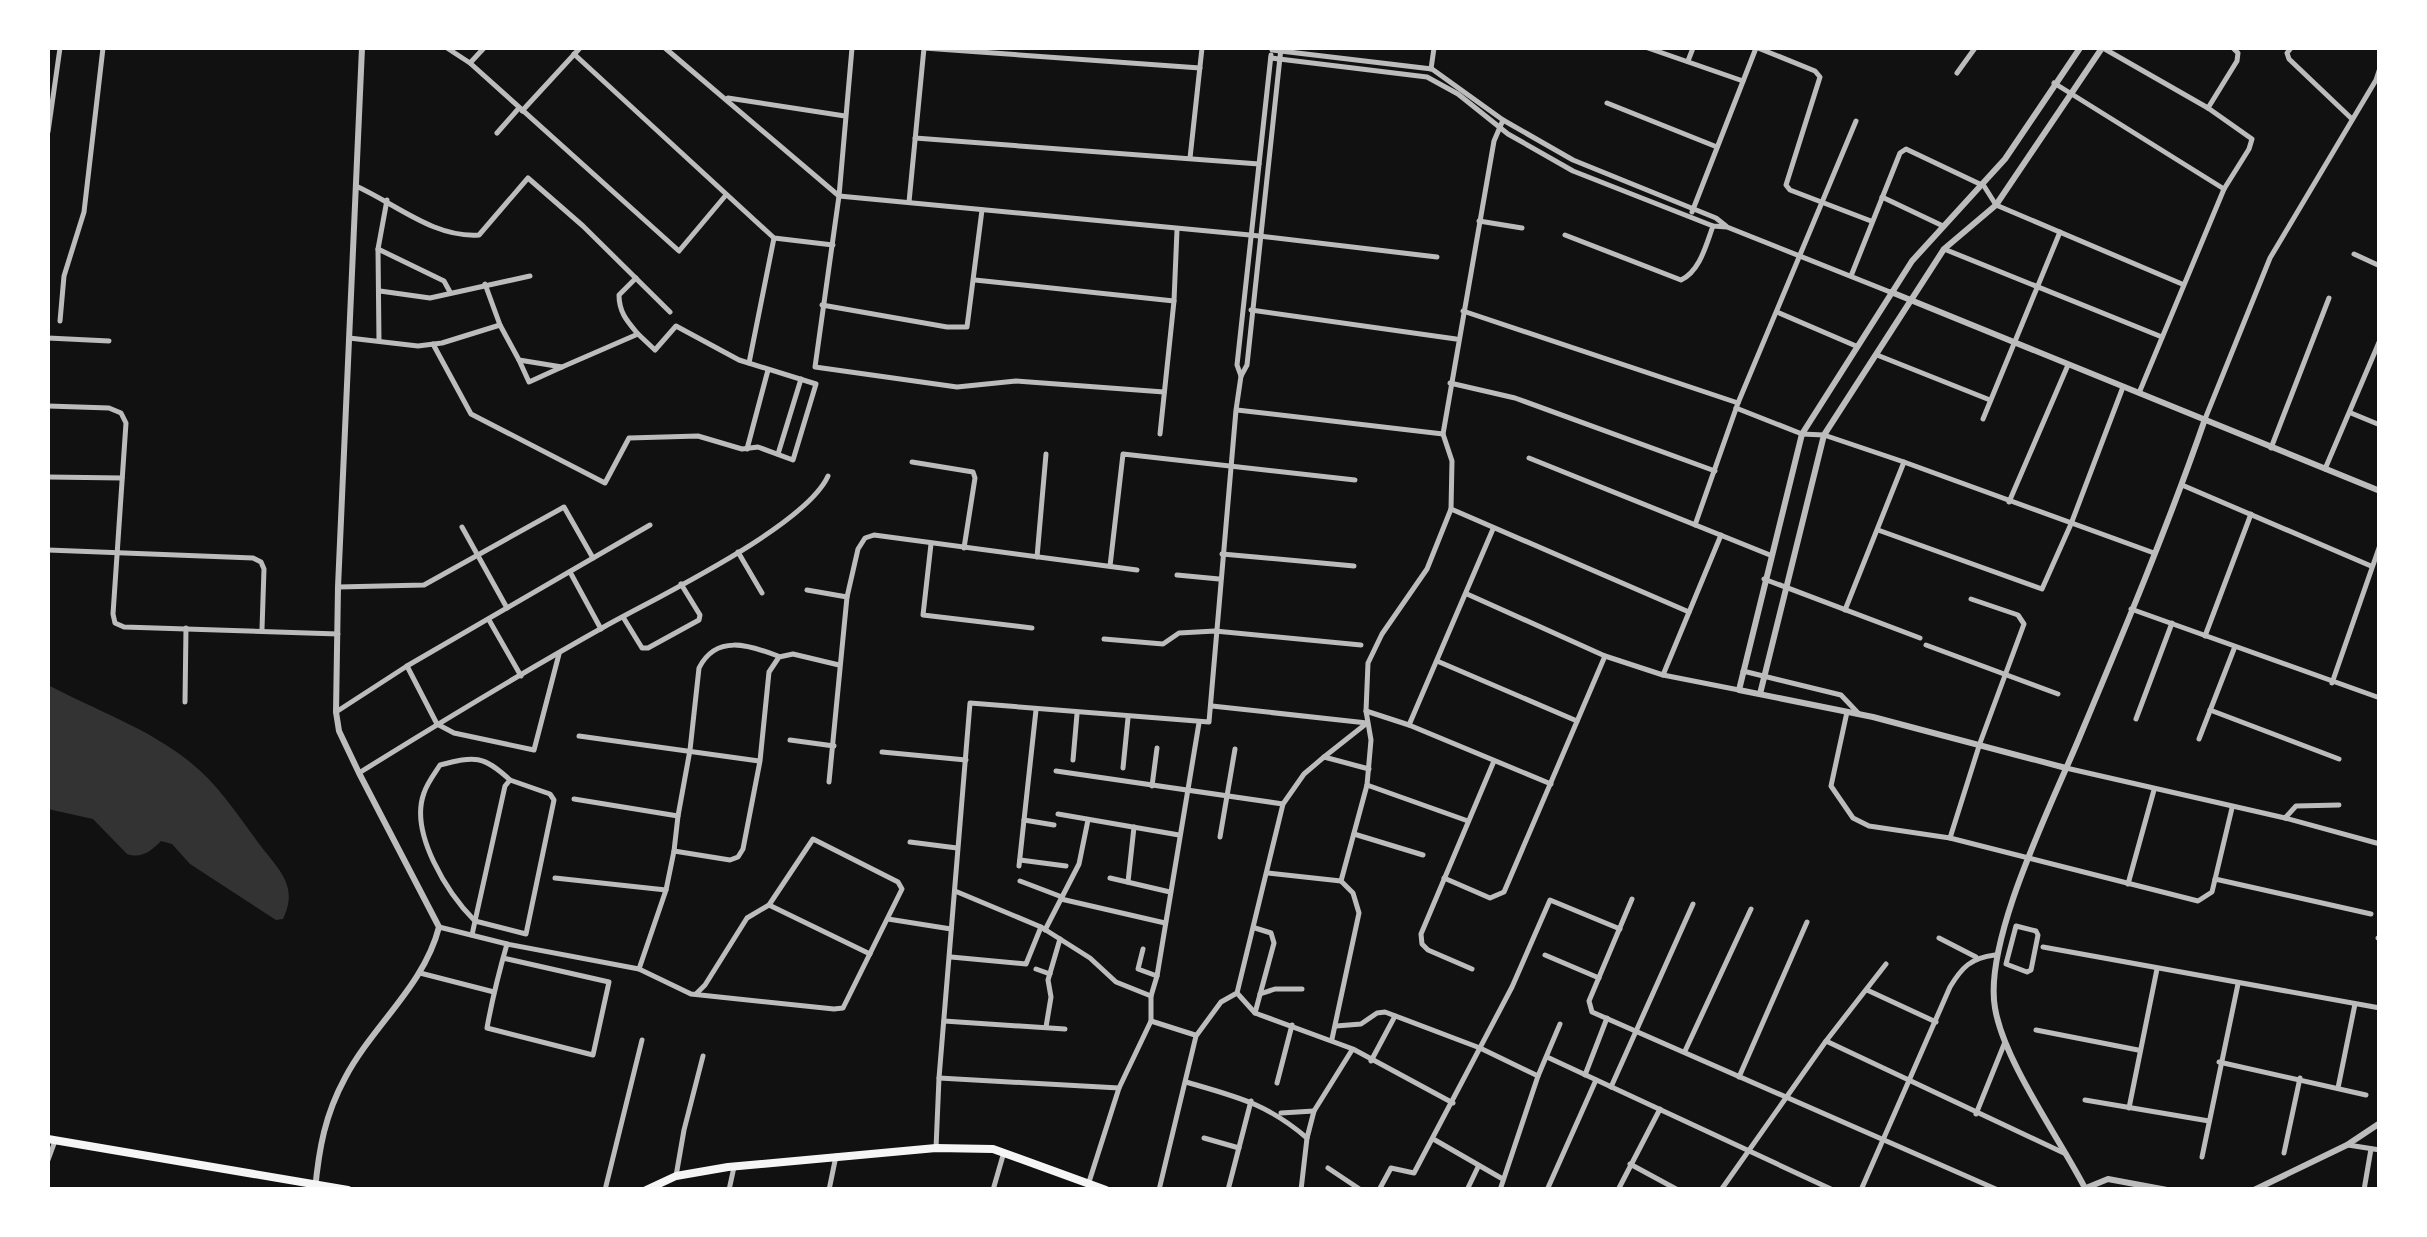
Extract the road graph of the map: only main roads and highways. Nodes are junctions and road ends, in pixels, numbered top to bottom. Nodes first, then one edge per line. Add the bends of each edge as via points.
1 (51, 1140) edge
2 (315, 1187) edge
3 (348, 1190) edge
4 (646, 1190) edge
5 (1106, 1190) edge

1 - 2 main road
2 - 3 main road
4 - 5 main road via 676,1176 734,1166 936,1148 993,1149

